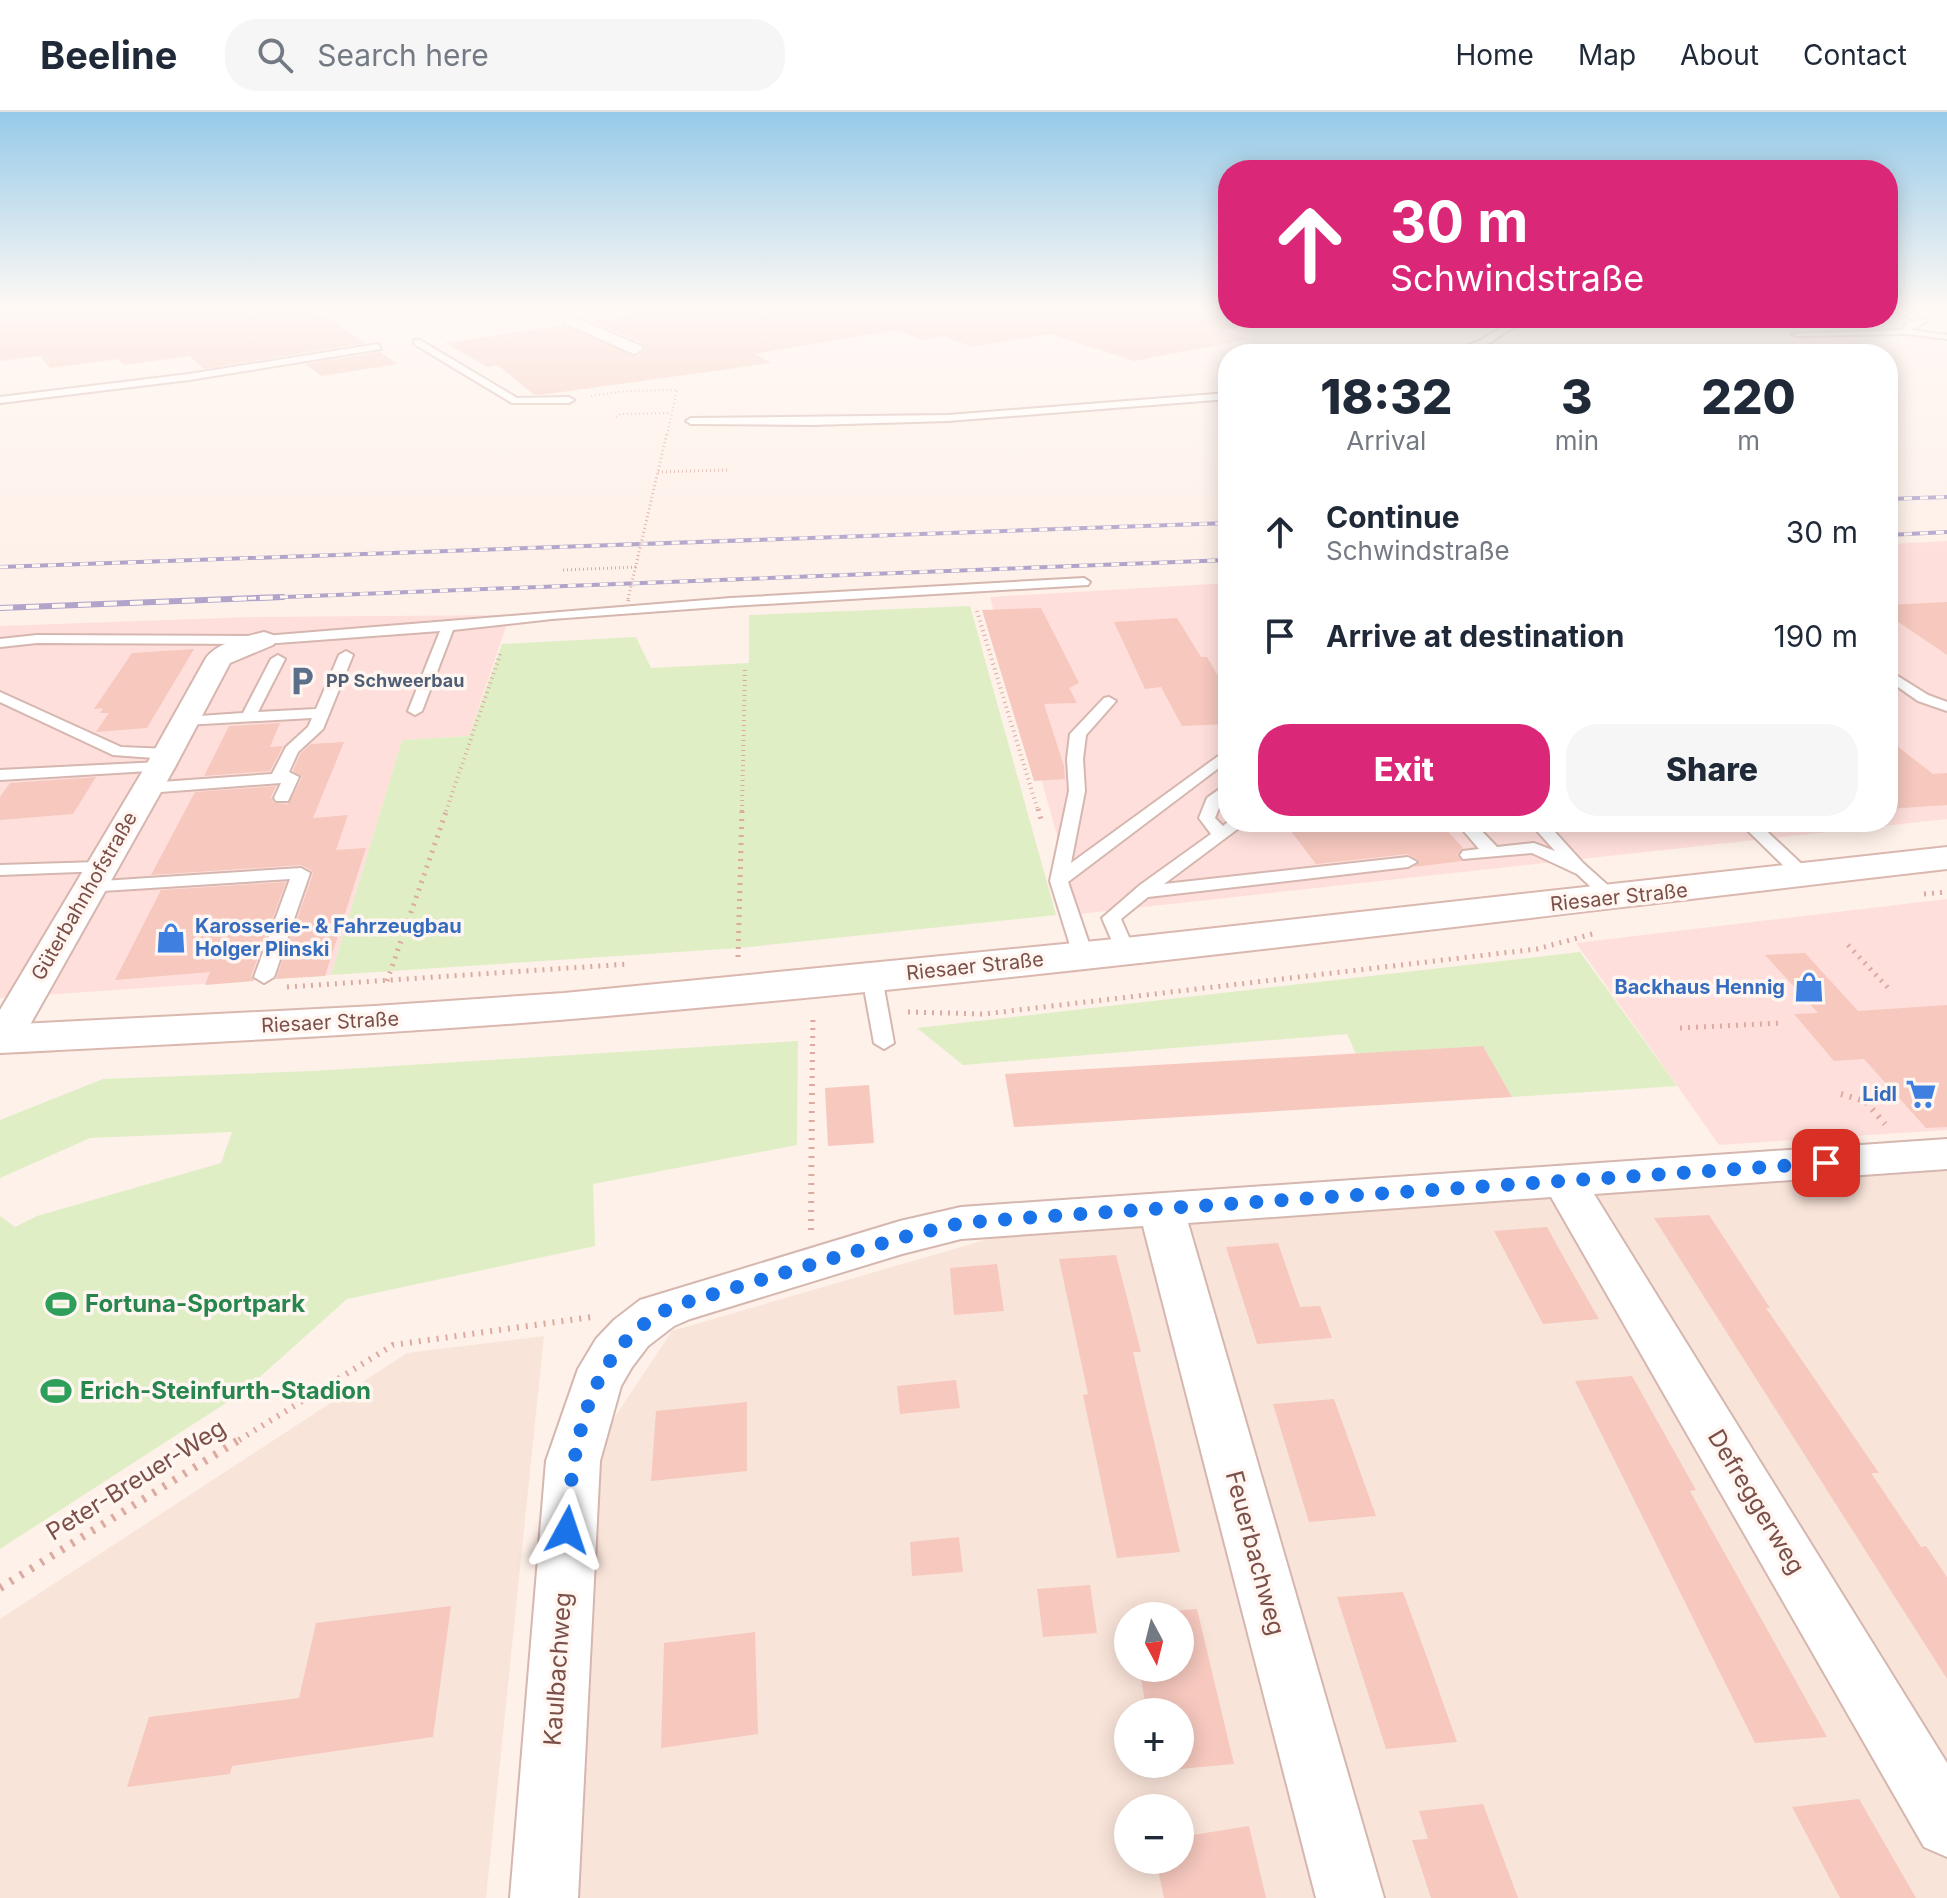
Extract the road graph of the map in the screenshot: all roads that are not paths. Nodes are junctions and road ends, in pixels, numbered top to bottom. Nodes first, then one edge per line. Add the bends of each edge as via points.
1 (79, 390) edge
2 (495, 390) edge
3 (1218, 397) edge
4 (0, 400) edge
5 (569, 400) road end
6 (691, 421) road end
7 (1084, 582) dead end
8 (448, 627) junction
9 (0, 643) edge
10 (271, 649) junction
11 (346, 655) dead end
12 (1898, 681) edge
13 (0, 696) edge
14 (1109, 701) dead end
15 (1947, 707) edge
16 (415, 711) dead end
17 (322, 713) junction
18 (248, 717) junction
19 (185, 721) junction
20 (1218, 762) edge
21 (158, 769) junction
22 (0, 775) edge
23 (278, 778) junction
24 (1218, 797) edge
25 (282, 798) dead end
26 (1218, 831) edge
27 (1219, 832) edge
28 (1225, 832) edge
29 (1473, 832) edge
30 (1547, 832) edge
31 (1758, 832) edge
32 (1221, 835) junction
33 (1493, 853) junction
34 (1469, 855) dead end
35 (1947, 858) edge
36 (1408, 862) dead end
37 (0, 870) edge
38 (1583, 870) junction
39 (1803, 875) junction
40 (93, 877) junction
41 (1059, 881) junction
42 (1143, 892) junction
43 (1609, 914) junction
44 (1125, 951) junction
45 (1083, 955) junction
46 (270, 982) road end
47 (874, 994) junction
48 (1, 1039) edge
49 (884, 1043) dead end
50 (1947, 1154) edge
51 (1564, 1181) junction
52 (1161, 1208) junction
53 (1947, 1824) edge
54 (544, 1898) edge
55 (1350, 1898) edge

1 - 4 lane
2 - 5 lane via 515,401
3 - 6 lane via 948,418
7 - 8 lane via 731,602
8 - 10 lane
8 - 16 lane
9 - 10 lane via 37,639
10 - 18 lane
10 - 19 street, Güterbahnhofstraße via 245,645 219,658
11 - 17 lane
12 - 15 lane
13 - 21 lane
14 - 41 lane via 1078,734 1077,791
17 - 18 lane
17 - 23 lane via 315,729 291,750
18 - 19 lane
19 - 21 street, Güterbahnhofstraße
20 - 41 lane
21 - 22 lane
21 - 23 lane
21 - 40 street, Güterbahnhofstraße
23 - 25 lane via 291,777
24 - 26 lane via 1207,818
27 - 32 lane
28 - 32 lane
29 - 33 lane
30 - 38 lane
31 - 39 lane
32 - 42 lane
33 - 34 lane
33 - 38 lane via 1534,848
35 - 39 main road, Riesaer Straße
36 - 42 lane
37 - 40 lane
38 - 43 lane
39 - 43 main road, Riesaer Straße
40 - 46 lane via 301,873
40 - 48 street, Güterbahnhofstraße
41 - 45 lane
42 - 44 lane via 1111,918
43 - 44 main road, Riesaer Straße
44 - 45 main road, Riesaer Straße
45 - 47 main road, Riesaer Straße
47 - 48 main road, Riesaer Straße via 733,968
47 - 49 lane
50 - 51 street
51 - 52 street
51 - 53 street, Defreggerweg
52 - 54 street, Kaulbachweg via 961,1223 657,1313 631,1333 596,1383 573,1461
52 - 55 street, Feuerbachweg

